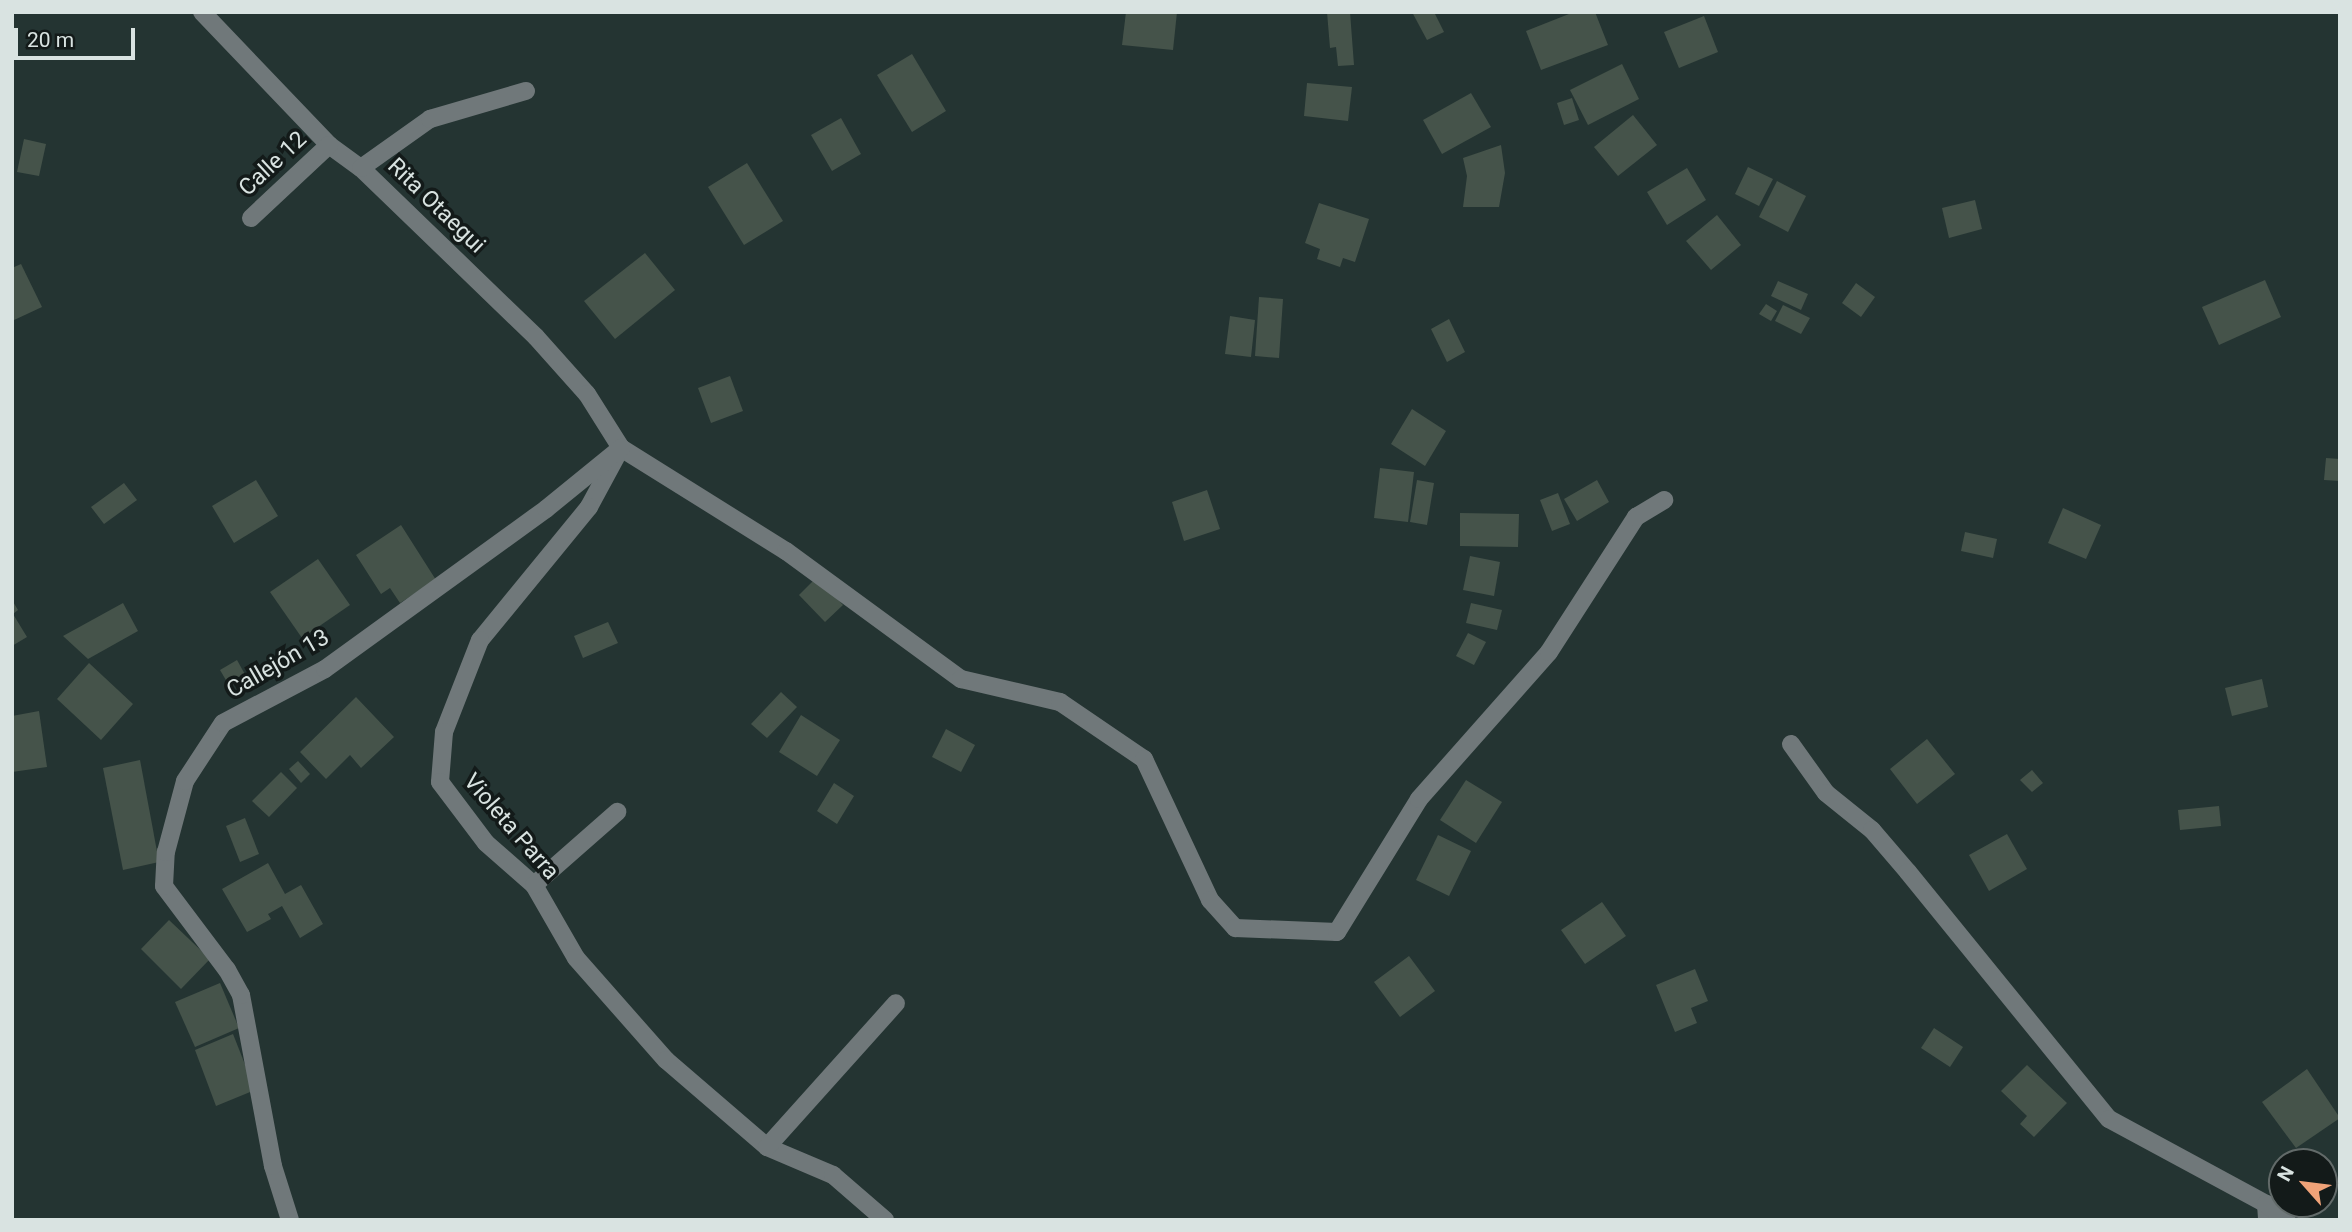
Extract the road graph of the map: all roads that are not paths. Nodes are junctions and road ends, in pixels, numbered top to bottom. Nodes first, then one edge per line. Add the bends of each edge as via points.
1 (202, 12) edge
2 (526, 91) dead end
3 (329, 145) junction
4 (361, 169) junction
5 (251, 218) dead end
6 (621, 448) junction
7 (1664, 500) dead end
8 (1791, 744) dead end
9 (617, 812) dead end
10 (534, 885) junction
11 (896, 1003) dead end
12 (767, 1147) junction
13 (2267, 1212) edge
14 (290, 1220) edge
15 (885, 1220) edge
16 (2287, 1220) edge

1 - 3 street, Rita Otaegui
2 - 4 street via 430,119
3 - 4 street, Rita Otaegui
3 - 5 street, Calle 12
4 - 6 street, Rita Otaegui via 536,337 587,394
6 - 7 street via 786,551 961,679 1060,702 1144,759 1210,900 1235,928 1337,932 1419,799 1549,652 1636,517
6 - 10 street, Violeta Parra via 590,507 480,640 444,732 440,782 486,843
6 - 14 street, Callejón 13 via 546,509 325,669 223,723 185,781 166,852 164,886 228,970 241,995 274,1166
8 - 13 street via 1826,793 1872,830 1908,872 2109,1119
9 - 10 street
10 - 12 street, Violeta Parra via 576,958 666,1060
11 - 12 street
12 - 15 street, Violeta Parra via 832,1175
13 - 16 street

